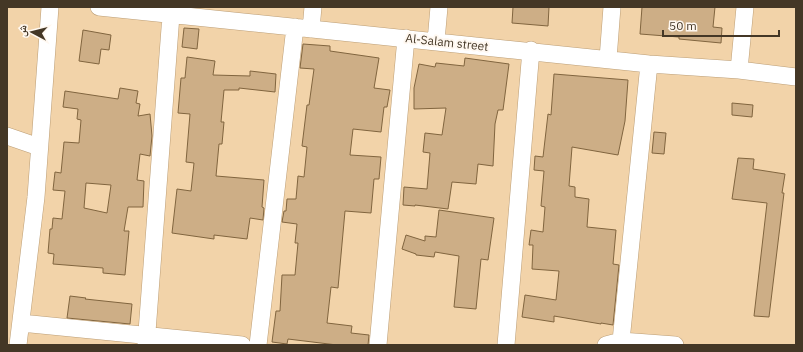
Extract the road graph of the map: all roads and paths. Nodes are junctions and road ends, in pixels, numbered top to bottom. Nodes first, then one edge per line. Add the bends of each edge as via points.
1 (50, 7) edge
2 (99, 7) edge
3 (313, 7) edge
4 (439, 7) edge
5 (612, 7) edge
6 (745, 7) edge
7 (180, 13) edge
8 (303, 28) junction
9 (406, 38) junction
10 (436, 41) junction
11 (531, 50) junction
12 (608, 59) junction
13 (649, 64) junction
14 (739, 70) junction
15 (796, 77) edge
16 (7, 136) edge
17 (39, 147) junction
18 (16, 335) edge
19 (147, 340) edge
20 (614, 343) edge
21 (242, 345) edge
22 (258, 345) edge
23 (378, 345) edge
24 (506, 345) edge
25 (676, 345) edge

1 - 17 street
2 - 7 street, Al-Salam street
3 - 8 street
4 - 10 street
5 - 12 street
6 - 14 street
7 - 8 street, Al-Salam street
7 - 19 street
8 - 9 street, Al-Salam street
8 - 22 street
9 - 10 street, Al-Salam street
9 - 23 street
10 - 11 street, Al-Salam street
11 - 12 street, Al-Salam street
11 - 24 street
12 - 13 street, Al-Salam street
13 - 14 street, Al-Salam street
13 - 20 street
14 - 15 street, Al-Salam street
16 - 17 street
17 - 18 street via 36,198
18 - 19 street
19 - 21 street
20 - 25 street

